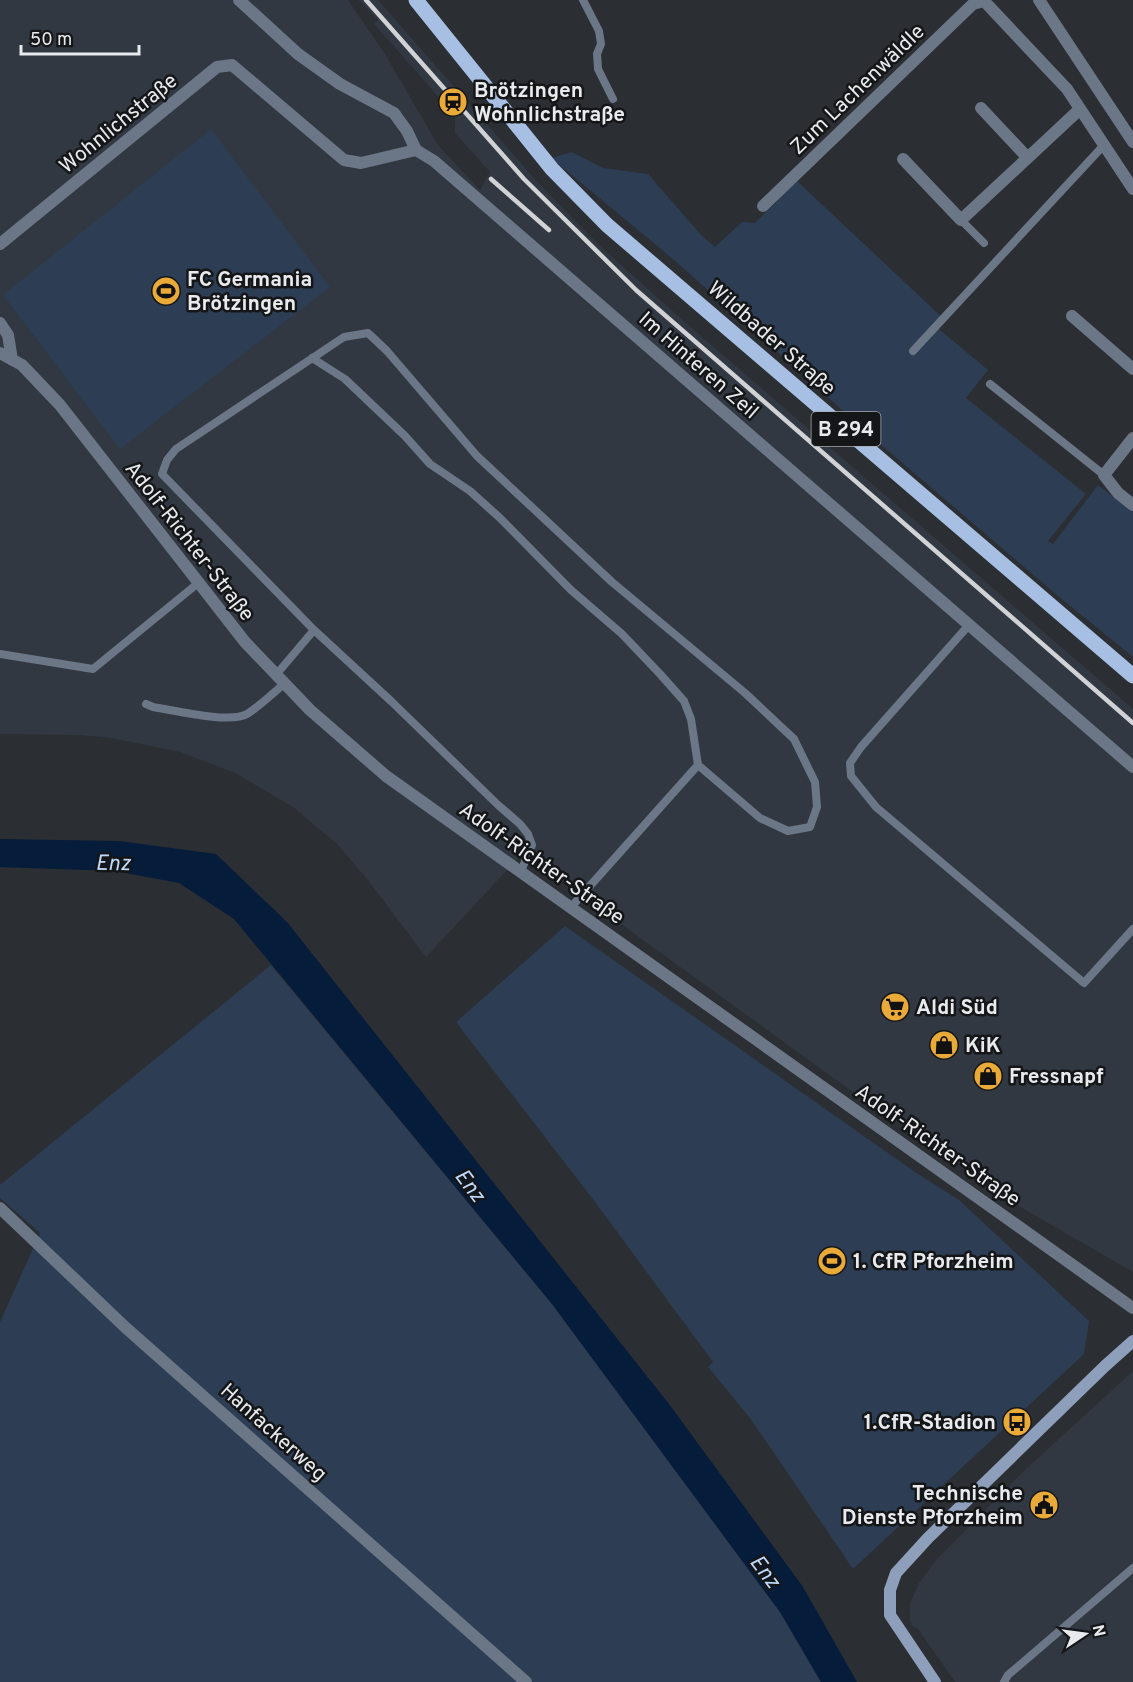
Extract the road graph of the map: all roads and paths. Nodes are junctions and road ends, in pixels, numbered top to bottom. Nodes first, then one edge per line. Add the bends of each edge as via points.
1 (239, 0) edge
2 (416, 0) edge
3 (583, 0) edge
4 (978, 0) edge
5 (1039, 0) edge
6 (613, 99) dead end
7 (981, 108) dead end
8 (1080, 109) junction
9 (1133, 142) edge
10 (1104, 145) junction
11 (416, 150) junction
12 (1027, 157) junction
13 (903, 159) dead end
14 (1133, 189) edge
15 (763, 206) dead end
16 (961, 220) junction
17 (984, 243) dead end
18 (0, 244) edge
19 (1072, 316) dead end
20 (0, 323) edge
21 (913, 351) dead end
22 (0, 353) edge
23 (312, 358) junction
24 (12, 360) junction
25 (1133, 369) edge
26 (990, 384) dead end
27 (1133, 438) edge
28 (1104, 475) junction
29 (1133, 505) edge
30 (197, 584) junction
31 (968, 626) junction
32 (314, 630) junction
33 (0, 654) edge
34 (1133, 676) edge
35 (279, 680) junction
36 (146, 704) dead end
37 (698, 765) junction
38 (1133, 767) edge
39 (521, 871) junction
40 (572, 906) junction
41 (1133, 929) edge
42 (0, 1208) edge
43 (1133, 1308) edge
44 (1133, 1341) edge
45 (1133, 1568) edge
46 (526, 1682) edge
47 (935, 1682) edge
48 (1004, 1682) edge

1 - 11 street, Im Hinteren Zeil via 298,54 340,84 394,113
2 - 34 main road, Wildbader Straße / B 294 via 552,169 607,225
3 - 6 lane via 599,31 598,69
4 - 8 street, Zum Lachenwäldle via 984,1 1067,89
4 - 15 street, Zum Lachenwäldle
5 - 9 street
7 - 12 street
8 - 10 street, Zum Lachenwäldle
8 - 12 street
10 - 14 street, Zum Lachenwäldle
10 - 21 lane
11 - 18 street, Wohnlichstraße via 361,163 344,160 232,64 217,67
11 - 31 street, Im Hinteren Zeil via 434,161
12 - 16 street
13 - 16 street
16 - 17 lane
19 - 25 street
20 - 24 street via 8,335
22 - 24 street, Adolf-Richter-Straße
23 - 32 lane via 176,449 162,474
23 - 37 lane via 345,379 430,464 470,491 500,518 660,674 684,701
23 - 37 lane via 344,337 368,333 381,345 477,456 612,582 794,739 815,782 817,807 810,827 788,831 760,818
24 - 30 street, Adolf-Richter-Straße via 22,365 60,405
26 - 28 lane
27 - 28 street
28 - 29 street
30 - 33 lane via 93,669
30 - 35 street, Adolf-Richter-Straße
31 - 38 street, Im Hinteren Zeil
31 - 41 lane via 861,747 850,763 851,776 876,807 1084,983
32 - 35 lane
32 - 39 lane via 520,824 532,845
35 - 36 lane via 246,715 236,718
35 - 39 street, Adolf-Richter-Straße via 386,776
37 - 40 lane
39 - 40 street, Adolf-Richter-Straße
40 - 43 street, Adolf-Richter-Straße
42 - 46 street, Hanfackerweg via 125,1327
44 - 47 street via 903,1563 892,1581 890,1615
45 - 48 lane

